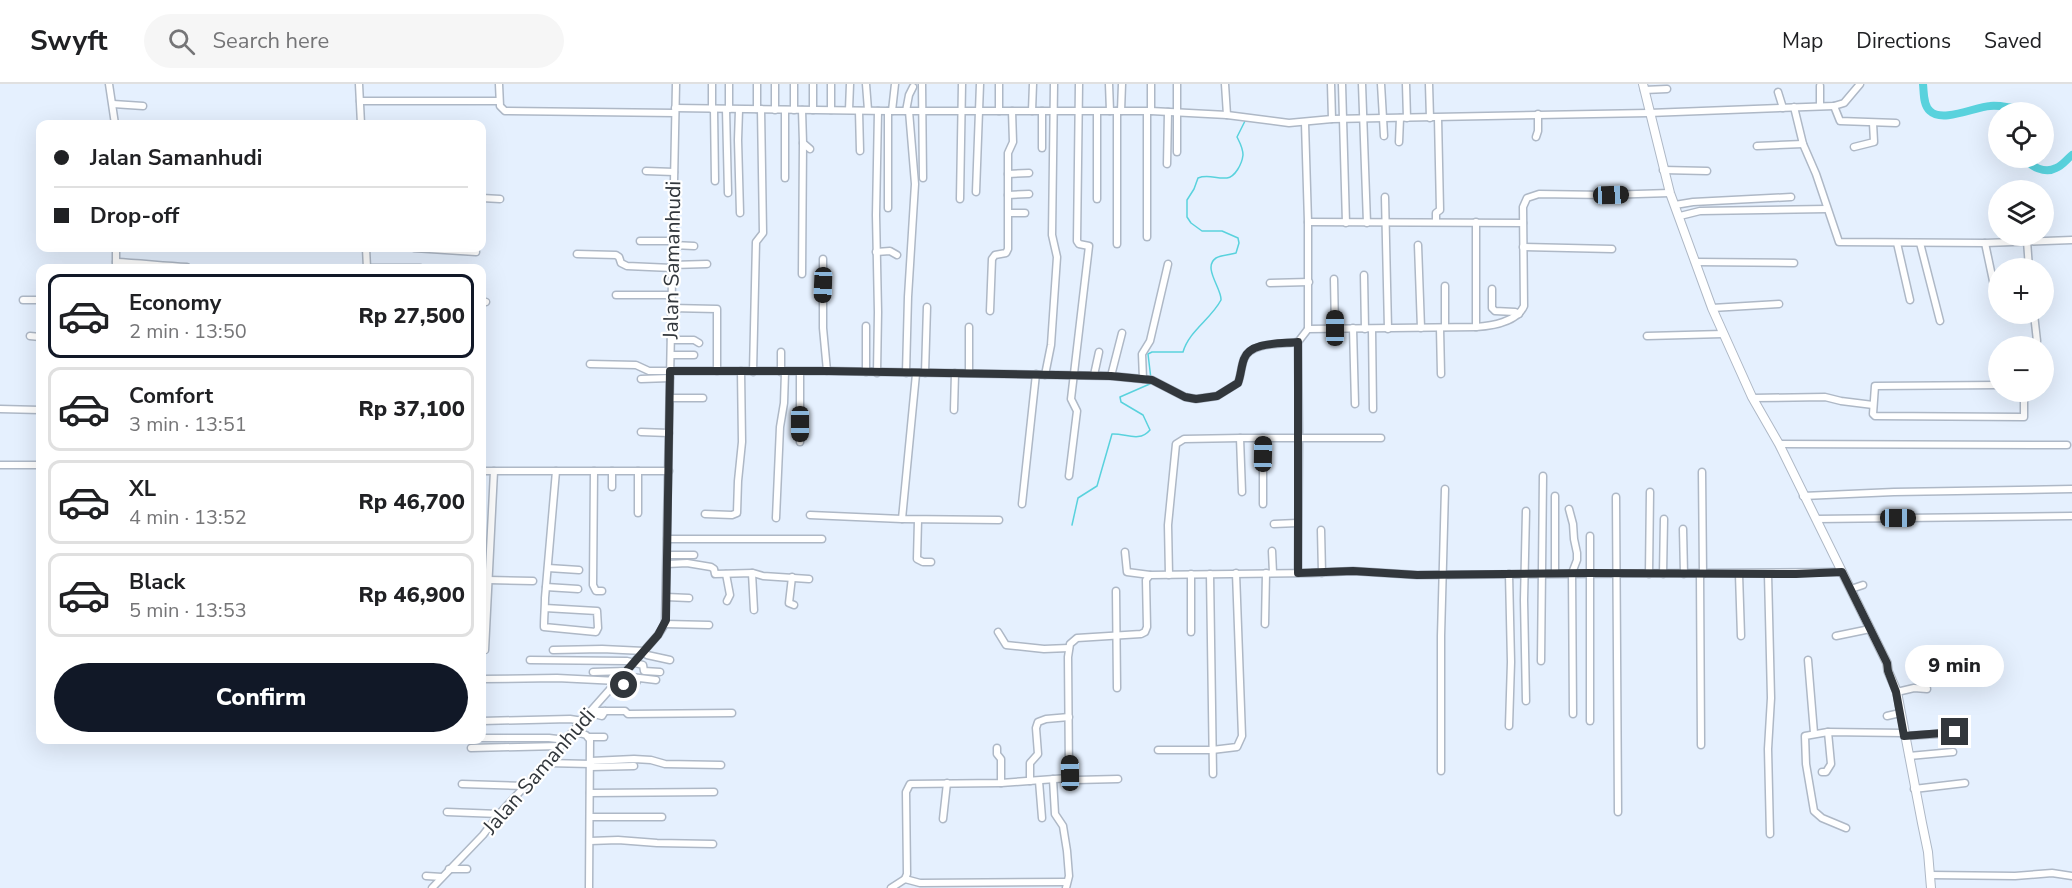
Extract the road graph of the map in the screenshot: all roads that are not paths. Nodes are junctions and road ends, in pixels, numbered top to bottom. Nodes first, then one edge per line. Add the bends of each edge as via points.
1 (109, 84) edge
2 (359, 84) edge
3 (499, 84) edge
4 (676, 84) edge
5 (712, 84) edge
6 (729, 84) edge
7 (757, 84) edge
8 (775, 84) edge
9 (794, 84) edge
10 (813, 84) edge
11 (831, 84) edge
12 (850, 84) edge
13 (866, 84) edge
14 (895, 84) edge
15 (922, 84) edge
16 (962, 84) edge
17 (980, 84) edge
18 (999, 84) edge
19 (1033, 84) edge
20 (1053, 84) edge
21 (1079, 84) edge
22 (1109, 84) edge
23 (1122, 84) edge
24 (1151, 84) edge
25 (1177, 84) edge
26 (1225, 84) edge
27 (1331, 84) edge
28 (1342, 84) edge
29 (1362, 84) edge
30 (1381, 84) edge
31 (1406, 84) edge
32 (1429, 84) edge
33 (1860, 84) edge
34 (1820, 86) dead end
35 (913, 87) dead end
36 (1643, 87) edge
37 (1667, 89) dead end
38 (1778, 92) dead end
39 (360, 100) junction
40 (499, 101) junction
41 (113, 104) junction
42 (143, 106) dead end
43 (1820, 106) junction
44 (1834, 106) junction
45 (1794, 107) junction
46 (1783, 108) junction
47 (713, 109) junction
48 (727, 109) junction
49 (759, 109) junction
50 (675, 110) junction
51 (739, 110) junction
52 (775, 110) junction
53 (785, 110) junction
54 (794, 110) junction
55 (802, 110) junction
56 (813, 110) junction
57 (831, 110) junction
58 (849, 110) junction
59 (868, 110) junction
60 (859, 111) junction
61 (878, 111) junction
62 (890, 111) junction
63 (908, 111) junction
64 (962, 111) junction
65 (980, 111) junction
66 (999, 111) junction
67 (1012, 111) junction
68 (1032, 111) junction
69 (1042, 111) junction
70 (1053, 111) junction
71 (1116, 111) junction
72 (922, 112) junction
73 (1080, 112) junction
74 (1097, 112) junction
75 (1149, 112) junction
76 (1168, 112) junction
77 (1178, 112) junction
78 (1649, 113) junction
79 (1538, 114) junction
80 (1227, 115) junction
81 (1383, 118) junction
82 (1400, 118) junction
83 (1407, 118) junction
84 (1430, 118) junction
85 (1438, 118) junction
86 (1332, 119) junction
87 (1343, 119) junction
88 (1363, 119) junction
89 (115, 120) edge
90 (361, 120) edge
91 (1305, 123) junction
92 (1873, 123) junction
93 (1896, 123) dead end
94 (1384, 136) dead end
95 (1536, 137) dead end
96 (1399, 142) dead end
97 (803, 143) junction
98 (1803, 144) junction
99 (1757, 146) dead end
100 (1854, 147) dead end
101 (810, 148) dead end
102 (1042, 148) dead end
103 (860, 151) dead end
104 (1177, 152) dead end
105 (1167, 164) dead end
106 (1663, 170) junction
107 (646, 171) dead end
108 (1707, 171) dead end
109 (674, 172) junction
110 (1029, 173) dead end
111 (1008, 174) junction
112 (785, 178) dead end
113 (923, 178) dead end
114 (715, 181) dead end
115 (976, 192) dead end
116 (728, 193) dead end
117 (1670, 193) junction
118 (1029, 194) dead end
119 (1008, 195) junction
120 (1385, 197) dead end
121 (1791, 197) dead end
122 (486, 198) edge
123 (500, 199) dead end
124 (960, 199) dead end
125 (1097, 199) dead end
126 (1675, 205) junction
127 (888, 208) dead end
128 (1827, 209) junction
129 (740, 213) dead end
130 (1009, 213) junction
131 (1025, 213) dead end
132 (1680, 216) junction
133 (1308, 222) junction
134 (1386, 222) junction
135 (1436, 222) junction
136 (1476, 222) junction
137 (1346, 223) junction
138 (1367, 223) junction
139 (1523, 223) junction
140 (1147, 237) dead end
141 (2054, 240) edge
142 (2072, 240) edge
143 (640, 241) dead end
144 (673, 243) junction
145 (1897, 243) junction
146 (1920, 243) junction
147 (1985, 243) junction
148 (1988, 243) edge
149 (1117, 244) dead end
150 (1418, 245) dead end
151 (694, 246) dead end
152 (1523, 247) junction
153 (1612, 249) dead end
154 (876, 252) junction
155 (577, 254) dead end
156 (897, 255) dead end
157 (1988, 258) edge
158 (823, 260) dead end
159 (1695, 262) junction
160 (1794, 263) dead end
161 (131, 264) edge
162 (149, 264) edge
163 (707, 264) dead end
164 (1168, 264) dead end
165 (672, 266) junction
166 (802, 274) dead end
167 (1364, 275) dead end
168 (1335, 279) dead end
169 (1270, 282) dead end
170 (1309, 282) junction
171 (1445, 286) dead end
172 (1492, 290) dead end
173 (616, 295) dead end
174 (672, 295) junction
175 (23, 300) dead end
176 (36, 300) edge
177 (1910, 300) dead end
178 (1779, 303) dead end
179 (927, 307) dead end
180 (672, 308) junction
181 (1712, 308) junction
182 (990, 311) dead end
183 (1519, 314) junction
184 (1940, 321) dead end
185 (866, 327) dead end
186 (969, 327) dead end
187 (1476, 327) junction
188 (1335, 328) junction
189 (1353, 328) junction
190 (1421, 328) junction
191 (1443, 328) junction
192 (1308, 329) junction
193 (1369, 329) junction
194 (1388, 329) junction
195 (1122, 333) dead end
196 (1723, 334) junction
197 (30, 336) dead end
198 (1647, 336) dead end
199 (36, 337) edge
200 (671, 340) junction
201 (1298, 342) junction
202 (699, 343) dead end
203 (781, 352) dead end
204 (1099, 352) dead end
205 (671, 355) junction
206 (694, 355) dead end
207 (590, 364) dead end
208 (717, 371) junction
209 (741, 371) junction
210 (827, 371) junction
211 (753, 372) junction
212 (783, 372) junction
213 (800, 372) junction
214 (866, 372) junction
215 (877, 373) junction
216 (906, 373) junction
217 (925, 373) junction
218 (955, 373) junction
219 (969, 373) junction
220 (670, 374) junction
221 (916, 374) junction
222 (1036, 374) junction
223 (1441, 374) dead end
224 (1045, 375) junction
225 (1073, 375) junction
226 (1094, 375) junction
227 (1111, 376) junction
228 (641, 379) dead end
229 (1149, 380) junction
230 (1988, 385) edge
231 (670, 398) junction
232 (703, 398) dead end
233 (1753, 398) junction
234 (2024, 402) edge
235 (1355, 404) dead end
236 (1873, 405) junction
237 (0, 409) edge
238 (1373, 409) dead end
239 (36, 410) edge
240 (954, 410) dead end
241 (641, 432) dead end
242 (669, 433) junction
243 (1240, 438) junction
244 (1263, 438) junction
245 (1299, 438) junction
246 (1382, 438) dead end
247 (800, 442) dead end
248 (1779, 444) junction
249 (2067, 445) dead end
250 (0, 465) edge
251 (36, 465) edge
252 (486, 471) edge
253 (494, 471) junction
254 (556, 471) junction
255 (594, 471) junction
256 (612, 471) junction
257 (638, 471) junction
258 (669, 471) junction
259 (1702, 472) dead end
260 (1069, 476) dead end
261 (1543, 476) dead end
262 (612, 487) dead end
263 (1445, 489) dead end
264 (2072, 489) edge
265 (1242, 492) dead end
266 (1650, 492) dead end
267 (1555, 496) dead end
268 (1803, 496) junction
269 (1616, 497) dead end
270 (1022, 504) dead end
271 (1263, 504) dead end
272 (1569, 508) dead end
273 (1526, 511) dead end
274 (638, 513) dead end
275 (705, 514) dead end
276 (810, 515) dead end
277 (2072, 516) edge
278 (776, 518) dead end
279 (902, 519) junction
280 (1664, 519) dead end
281 (1815, 519) junction
282 (918, 520) junction
283 (999, 520) dead end
284 (1297, 523) junction
285 (1274, 524) dead end
286 (1683, 529) dead end
287 (1320, 530) dead end
288 (1590, 536) dead end
289 (822, 539) dead end
290 (667, 540) junction
291 (1272, 551) dead end
292 (1125, 552) dead end
293 (667, 555) junction
294 (694, 555) dead end
295 (931, 562) dead end
296 (667, 564) junction
297 (548, 568) junction
298 (579, 570) dead end
299 (1842, 572) junction
300 (752, 573) junction
301 (1236, 573) junction
302 (1269, 573) junction
303 (1298, 573) junction
304 (1322, 573) junction
305 (1525, 573) junction
306 (1555, 573) junction
307 (1572, 573) junction
308 (1590, 573) junction
309 (1702, 573) junction
310 (726, 574) junction
311 (1191, 574) junction
312 (1210, 574) junction
313 (1442, 574) junction
314 (1509, 574) junction
315 (1541, 574) junction
316 (1615, 574) junction
317 (1649, 574) junction
318 (1663, 574) junction
319 (1684, 574) junction
320 (1739, 574) junction
321 (1768, 574) junction
322 (1150, 575) junction
323 (1169, 575) junction
324 (792, 577) junction
325 (809, 579) dead end
326 (488, 580) junction
327 (533, 581) dead end
328 (1863, 585) dead end
329 (546, 587) junction
330 (1851, 589) junction
331 (578, 590) dead end
332 (602, 591) dead end
333 (1116, 591) dead end
334 (666, 597) junction
335 (689, 598) dead end
336 (727, 601) dead end
337 (794, 605) dead end
338 (545, 608) junction
339 (754, 610) dead end
340 (665, 624) junction
341 (1265, 624) dead end
342 (709, 625) dead end
343 (486, 627) edge
344 (1870, 629) junction
345 (998, 632) dead end
346 (1191, 632) dead end
347 (1116, 635) junction
348 (1741, 636) dead end
349 (1836, 636) dead end
350 (1069, 648) junction
351 (553, 650) dead end
352 (644, 651) junction
353 (530, 660) dead end
354 (669, 660) dead end
355 (1808, 660) dead end
356 (1541, 661) dead end
357 (634, 662) junction
358 (593, 672) dead end
359 (660, 672) dead end
360 (621, 678) junction
361 (638, 678) junction
362 (486, 679) edge
363 (656, 680) dead end
364 (1117, 688) dead end
365 (1927, 688) dead end
366 (1896, 692) junction
367 (1526, 701) dead end
368 (592, 711) junction
369 (732, 713) dead end
370 (1900, 713) junction
371 (1573, 714) dead end
372 (1887, 716) dead end
373 (1069, 717) junction
374 (486, 721) edge
375 (583, 721) junction
376 (1590, 721) dead end
377 (1509, 726) dead end
378 (573, 731) junction
379 (1828, 732) junction
380 (1955, 732) dead end
381 (1814, 733) junction
382 (1904, 735) junction
383 (588, 737) junction
384 (604, 737) dead end
385 (486, 738) edge
386 (566, 740) junction
387 (1701, 745) dead end
388 (560, 746) junction
389 (471, 748) dead end
390 (997, 748) dead end
391 (1158, 750) dead end
392 (1212, 750) junction
393 (1953, 752) dead end
394 (1908, 756) junction
395 (547, 763) junction
396 (591, 764) junction
397 (721, 765) dead end
398 (634, 766) dead end
399 (1442, 771) dead end
400 (1822, 772) dead end
401 (1213, 774) dead end
402 (1068, 778) junction
403 (1053, 779) junction
404 (1118, 779) dead end
405 (1039, 780) junction
406 (1030, 781) junction
407 (947, 783) junction
408 (1001, 783) junction
409 (1965, 783) dead end
410 (462, 784) dead end
411 (525, 786) junction
412 (1914, 789) junction
413 (714, 792) dead end
414 (590, 793) junction
415 (447, 812) dead end
416 (1618, 812) dead end
417 (499, 814) junction
418 (590, 817) junction
419 (662, 817) dead end
420 (943, 819) dead end
421 (1042, 819) dead end
422 (1846, 828) dead end
423 (1770, 834) dead end
424 (590, 841) junction
425 (713, 844) dead end
426 (467, 868) dead end
427 (448, 869) junction
428 (1931, 875) junction
429 (426, 876) dead end
430 (2072, 876) edge
431 (442, 877) junction
432 (905, 879) junction
433 (1066, 885) edge
434 (432, 888) edge
435 (589, 888) edge
436 (891, 888) edge
437 (1931, 888) edge

1 - 41 street
2 - 39 street
3 - 40 street
4 - 50 street, Jalan Samanhudi
5 - 47 street
6 - 48 street
7 - 49 street
8 - 52 street
9 - 54 street
10 - 56 street
11 - 57 street
12 - 58 street
13 - 59 street
14 - 62 street
15 - 72 street
16 - 64 street
17 - 65 street
18 - 66 street
19 - 68 street
20 - 70 street
21 - 73 street
22 - 71 street
23 - 71 street
24 - 75 street
25 - 77 street
26 - 80 street
27 - 86 street
28 - 87 street
29 - 88 street
30 - 81 street
31 - 83 street
32 - 84 street
33 - 44 street via 1844,103
34 - 43 street
35 - 63 street
36 - 37 street
36 - 78 main road
38 - 46 street
39 - 40 street
39 - 90 street
40 - 50 street via 505,111
41 - 42 street
41 - 89 street
43 - 44 street
43 - 45 street
44 - 92 street via 1840,121
45 - 46 street
45 - 98 street
46 - 78 street
47 - 48 street
47 - 50 street
47 - 114 street
48 - 51 street
48 - 116 street
49 - 51 street
49 - 52 street
49 - 211 street via 764,233 756,242
50 - 109 street, Jalan Samanhudi
51 - 129 street
52 - 53 street
53 - 54 street
53 - 112 street
54 - 55 street
55 - 56 street
55 - 97 street
56 - 57 street
57 - 58 street
58 - 60 street
59 - 60 street
59 - 61 street
60 - 103 street
61 - 62 street
61 - 154 street
62 - 63 street
62 - 127 street
63 - 72 street
63 - 216 street via 915,184
64 - 65 street
64 - 72 street
64 - 124 street
65 - 66 street
65 - 115 street
66 - 67 street
67 - 68 street
67 - 111 street
68 - 69 street
69 - 70 street
69 - 102 street
70 - 73 street
70 - 224 street via 1052,235 1057,257
71 - 74 street
71 - 75 street
71 - 149 street
72 - 113 street
73 - 74 street
73 - 225 street via 1077,241 1089,246
74 - 125 street
75 - 76 street
75 - 140 street
76 - 77 street
76 - 105 street
77 - 80 street
77 - 104 street
78 - 79 street
78 - 106 main road
79 - 85 street
79 - 95 street
80 - 91 street
81 - 82 street
81 - 88 street
81 - 94 street
82 - 83 street
82 - 96 street
83 - 84 street
84 - 85 street
85 - 135 street via 1440,210
86 - 87 street
86 - 91 street
87 - 88 street
87 - 137 street
88 - 138 street
91 - 133 street
92 - 93 street
92 - 100 street via 1874,142
97 - 101 street
97 - 166 street
98 - 99 street
98 - 128 street
106 - 108 street
106 - 117 main road
107 - 109 street
109 - 144 street, Jalan Samanhudi
110 - 111 street
111 - 119 street
117 - 126 main road
117 - 139 street via 1530,195 1524,202
118 - 119 street
119 - 130 street
120 - 134 street
121 - 126 street
122 - 123 street
126 - 132 main road
128 - 132 street via 1700,211
128 - 145 street via 1839,242
130 - 131 street
130 - 182 street via 1008,249 992,260
132 - 159 main road
133 - 137 street
133 - 170 street
134 - 135 street
134 - 138 street
134 - 194 street
135 - 136 street
136 - 139 street
136 - 187 street
137 - 138 street
139 - 152 street
141 - 142 street
143 - 144 street
144 - 151 street
144 - 165 street, Jalan Samanhudi
145 - 146 street
145 - 177 street
146 - 147 street
146 - 184 street
147 - 148 street
147 - 157 street
150 - 190 street
152 - 153 street
152 - 183 street via 1524,304
154 - 156 street
154 - 215 street
155 - 165 street via 616,255 627,266
158 - 210 street
159 - 160 street
159 - 181 main road
161 - 162 street
163 - 165 street
164 - 229 street via 1150,340 1142,354
165 - 174 street, Jalan Samanhudi
167 - 193 street
168 - 188 street
169 - 170 street
170 - 192 street
171 - 191 street
172 - 183 street via 1493,310
173 - 174 street
174 - 180 street, Jalan Samanhudi
175 - 176 street
178 - 181 street
179 - 217 street
180 - 200 street, Jalan Samanhudi
180 - 208 street via 717,309
181 - 196 main road
183 - 187 street
185 - 214 street
186 - 219 street
187 - 191 street
188 - 189 street
188 - 192 street
189 - 193 street
189 - 235 street
190 - 191 street
190 - 194 street
191 - 223 street
192 - 201 street
193 - 194 street
193 - 238 street
195 - 227 street
196 - 198 street
196 - 233 main road
197 - 199 street
200 - 202 street
200 - 205 street, Jalan Samanhudi
201 - 229 street via 1250,351 1244,358 1238,383 1217,396 1185,397
201 - 245 street
203 - 212 street
204 - 226 street
205 - 206 street
205 - 220 street, Jalan Samanhudi
207 - 220 street via 636,365
208 - 209 street
208 - 220 street
209 - 211 street
209 - 275 street via 737,513
210 - 213 street
210 - 214 street
211 - 212 street
212 - 213 street
212 - 278 street
213 - 247 street
214 - 215 street
215 - 216 street
216 - 221 street
217 - 218 street
217 - 221 street
218 - 219 street
218 - 240 street
219 - 222 street
220 - 228 street
220 - 231 street, Jalan Samanhudi
221 - 279 street
222 - 224 street
222 - 270 street
224 - 225 street
225 - 226 street
225 - 260 street via 1071,399 1077,411
226 - 227 street
227 - 229 street
230 - 236 street via 1877,386 1873,388
231 - 232 street
231 - 242 street, Jalan Samanhudi
233 - 236 street via 1826,397
233 - 248 main road
234 - 236 street via 2024,417 1875,416
237 - 239 street
241 - 242 street
242 - 258 street, Jalan Samanhudi
243 - 244 street
243 - 265 street
243 - 323 street via 1184,439 1176,444 1168,525
244 - 245 street
244 - 271 street
245 - 246 street
245 - 284 street
248 - 249 street
248 - 268 main road
250 - 251 street
252 - 253 street
253 - 254 street
253 - 326 street
254 - 255 street
254 - 297 street
255 - 256 street
255 - 332 street via 593,585 596,591
256 - 257 street
256 - 262 street
257 - 258 street
257 - 274 street
258 - 290 street, Jalan Samanhudi
259 - 309 street
261 - 315 street
263 - 313 street
264 - 268 street
266 - 317 street
267 - 306 street
268 - 281 main road
269 - 316 street
272 - 307 street via 1577,553
273 - 305 street
276 - 279 street
277 - 281 street
279 - 282 street
280 - 318 street
281 - 299 main road
282 - 283 street
282 - 295 street via 917,559
284 - 285 street
284 - 303 street
286 - 319 street
287 - 304 street
288 - 308 street
289 - 290 street
290 - 293 street, Jalan Samanhudi
291 - 302 street
292 - 322 street via 1128,573
293 - 294 street
293 - 296 street, Jalan Samanhudi
296 - 310 street via 711,567 715,574
296 - 334 street, Jalan Samanhudi
297 - 298 street
297 - 329 street
299 - 321 street
299 - 330 main road
300 - 310 street
300 - 324 street
300 - 339 street
301 - 302 street
301 - 312 street
301 - 392 street via 1242,736 1236,747
302 - 303 street
302 - 341 street
303 - 304 street
304 - 313 street
305 - 314 street
305 - 315 street
305 - 367 street
306 - 307 street
306 - 315 street
307 - 308 street
307 - 371 street
308 - 316 street
308 - 376 street
309 - 319 street
309 - 320 street
309 - 387 street
310 - 336 street via 730,595
311 - 312 street
311 - 323 street
311 - 346 street
312 - 392 street
313 - 314 street
313 - 399 street
314 - 377 street
315 - 356 street
316 - 317 street
316 - 416 street
317 - 318 street
318 - 319 street
320 - 321 street
320 - 348 street
321 - 423 street
322 - 323 street
322 - 347 street via 1146,580 1146,630 1141,634
324 - 325 street
324 - 337 street via 789,603
326 - 327 street
326 - 343 street
328 - 330 street
329 - 331 street
329 - 338 street
330 - 344 main road
333 - 347 street
334 - 335 street
334 - 340 street, Jalan Samanhudi
338 - 338 street via 597,611 598,628 596,632 545,628
340 - 342 street
340 - 352 street, Jalan Samanhudi
344 - 349 street
344 - 366 main road
345 - 350 street via 1006,645
347 - 350 street via 1077,638
347 - 364 street
350 - 373 street
351 - 352 street
352 - 354 street
352 - 357 street, Jalan Samanhudi
353 - 357 street
355 - 381 street
357 - 359 street via 643,666 644,671
357 - 360 street, Jalan Samanhudi
358 - 360 street
360 - 361 street
360 - 361 street via 635,685
360 - 362 street
360 - 368 street, Jalan Samanhudi
361 - 363 street
365 - 366 street
366 - 370 main road
368 - 369 street
368 - 375 street, Jalan Samanhudi
370 - 372 street
370 - 382 main road
373 - 402 street
373 - 406 street via 1038,722 1038,754 1030,763
374 - 375 street
375 - 378 street, Jalan Samanhudi
378 - 383 street
378 - 386 street, Jalan Samanhudi
379 - 381 street
379 - 382 street
379 - 400 street via 1832,764
380 - 382 street
381 - 422 street via 1805,738 1814,811
382 - 394 main road
383 - 384 street
383 - 396 street
385 - 386 street
386 - 388 street, Jalan Samanhudi
388 - 389 street
388 - 395 street, Jalan Samanhudi
390 - 408 street
391 - 392 street
392 - 401 street
393 - 394 street
394 - 412 main road
395 - 396 street
395 - 411 street, Jalan Samanhudi
396 - 397 street via 634,759
396 - 398 street
396 - 414 street
402 - 403 street
402 - 404 street
403 - 405 street
403 - 433 street via 1054,814 1063,826 1067,846
405 - 406 street
405 - 421 street
406 - 408 street
407 - 408 street
407 - 420 street
407 - 432 street via 913,784 907,788
409 - 412 street
410 - 411 street
411 - 417 street, Jalan Samanhudi
412 - 428 main road
413 - 414 street
414 - 418 street
415 - 417 street
417 - 427 street, Jalan Samanhudi
418 - 419 street
418 - 424 street
424 - 425 street
424 - 435 street
426 - 427 street
427 - 431 street, Jalan Samanhudi
428 - 430 street
428 - 437 main road
429 - 431 street
431 - 434 street, Jalan Samanhudi
432 - 433 street via 920,883
432 - 436 street

